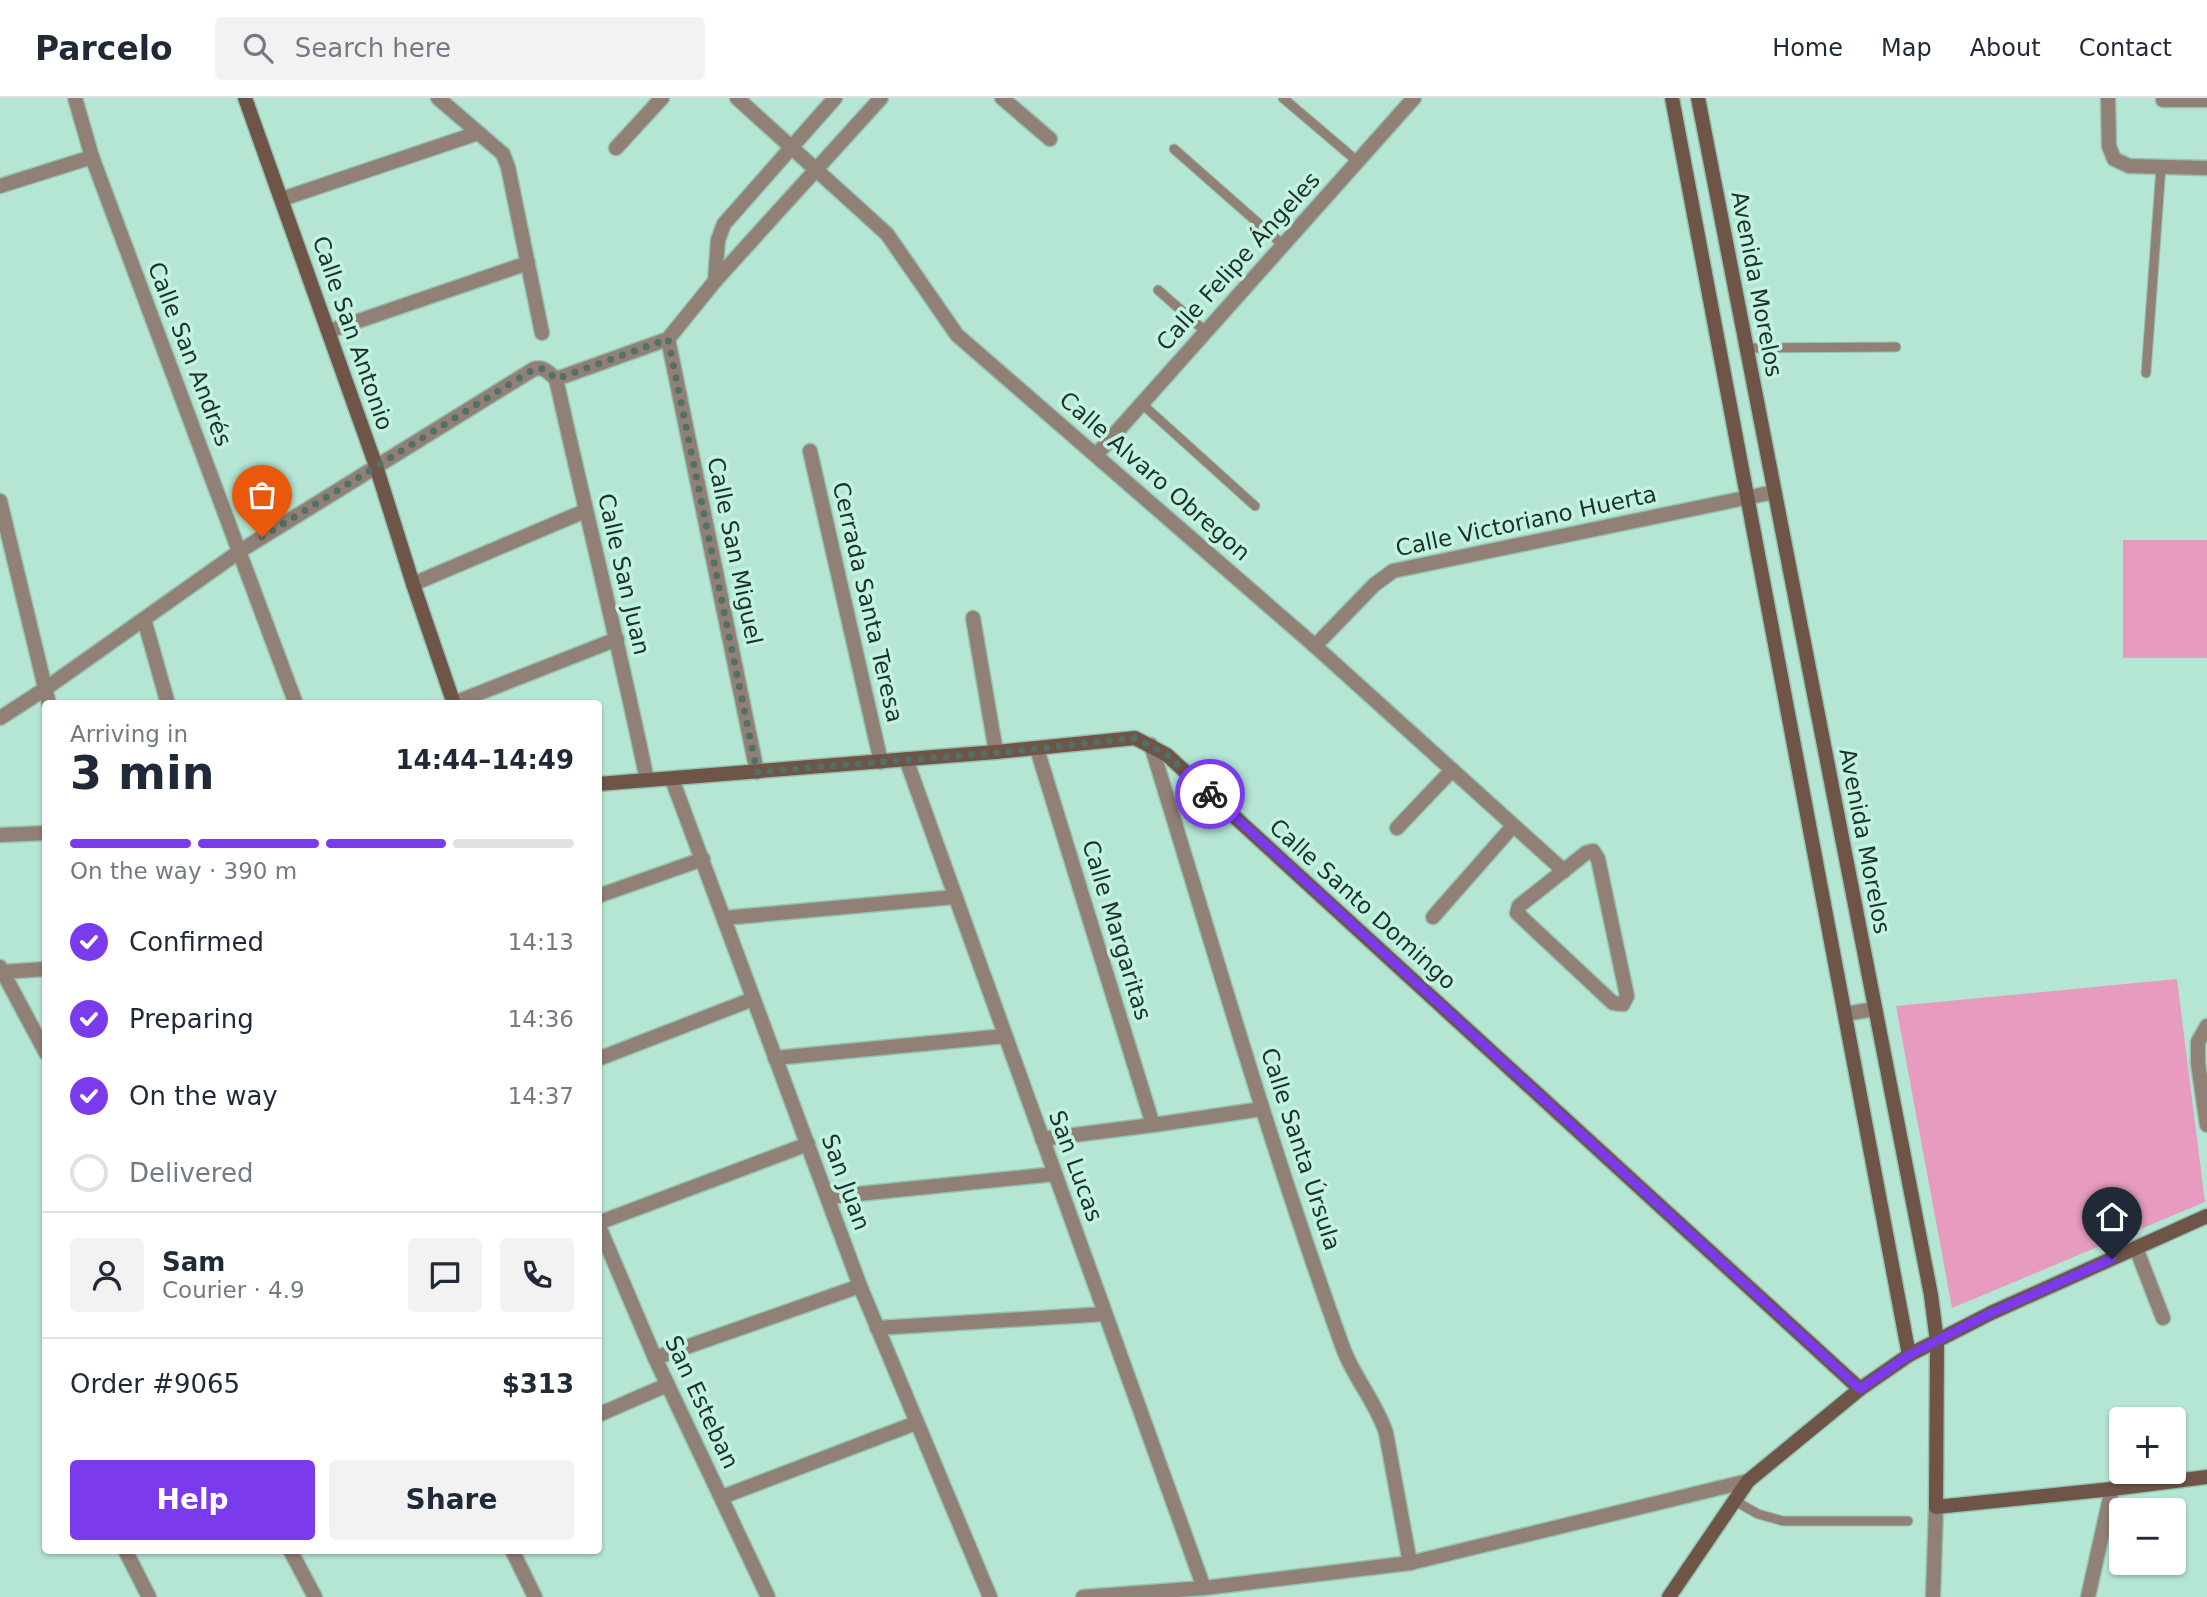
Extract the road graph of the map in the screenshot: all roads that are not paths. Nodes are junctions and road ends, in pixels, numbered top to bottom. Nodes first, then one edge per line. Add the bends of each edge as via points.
1 (75, 98) edge
2 (245, 98) edge
3 (439, 98) edge
4 (662, 98) edge
5 (737, 98) edge
6 (835, 98) edge
7 (881, 98) edge
8 (1002, 98) edge
9 (1283, 98) edge
10 (1415, 98) edge
11 (1672, 98) edge
12 (1698, 98) edge
13 (2108, 98) edge
14 (2183, 99) edge
15 (2163, 100) edge
16 (2207, 100) edge
17 (478, 133) junction
18 (1050, 139) dead end
19 (616, 148) dead end
20 (791, 148) junction
21 (1174, 149) dead end
22 (92, 157) junction
23 (1357, 161) junction
24 (2161, 167) junction
25 (2207, 168) edge
26 (816, 170) junction
27 (0, 186) edge
28 (282, 200) junction
29 (1283, 245) junction
30 (528, 263) junction
31 (715, 281) junction
32 (1158, 290) dead end
33 (329, 331) junction
34 (1206, 332) junction
35 (542, 333) dead end
36 (668, 339) junction
37 (1896, 347) dead end
38 (1746, 348) junction
39 (2146, 373) dead end
40 (556, 379) junction
41 (1142, 404) junction
42 (810, 452) dead end
43 (1096, 455) junction
44 (376, 466) junction
45 (1774, 492) junction
46 (1748, 498) junction
47 (0, 502) edge
48 (1255, 506) dead end
49 (586, 511) junction
50 (240, 551) junction
51 (413, 584) junction
52 (144, 618) junction
53 (973, 618) dead end
54 (617, 639) junction
55 (1315, 646) junction
56 (47, 696) edge
57 (167, 700) edge
58 (295, 700) edge
59 (453, 700) edge
60 (462, 700) edge
61 (0, 718) edge
62 (1151, 745) junction
63 (1037, 749) junction
64 (996, 752) junction
65 (906, 760) junction
66 (881, 762) junction
67 (1452, 770) junction
68 (757, 772) junction
69 (672, 779) junction
70 (647, 780) junction
71 (602, 784) edge
72 (1513, 826) junction
73 (1397, 828) dead end
74 (42, 833) edge
75 (0, 835) edge
76 (702, 859) junction
77 (1564, 871) junction
78 (602, 895) edge
79 (955, 897) junction
80 (1433, 917) dead end
81 (724, 918) junction
82 (1, 969) edge
83 (42, 969) edge
84 (753, 999) junction
85 (1875, 1009) junction
86 (1845, 1014) junction
87 (2207, 1026) edge
88 (1005, 1036) junction
89 (42, 1046) edge
90 (602, 1057) edge
91 (775, 1058) junction
92 (1262, 1108) junction
93 (1153, 1125) junction
94 (2207, 1125) edge
95 (1042, 1139) junction
96 (808, 1144) junction
97 (1055, 1174) junction
98 (828, 1197) junction
99 (2207, 1216) edge
100 (602, 1222) edge
101 (2136, 1248) junction
102 (605, 1255) edge
103 (860, 1286) junction
104 (1105, 1314) junction
105 (2163, 1318) dead end
106 (877, 1328) junction
107 (1937, 1342) junction
108 (1909, 1355) junction
109 (655, 1358) junction
110 (667, 1385) junction
111 (1860, 1389) junction
112 (602, 1413) edge
113 (916, 1423) junction
114 (2207, 1477) edge
115 (1748, 1481) junction
116 (2112, 1489) junction
117 (722, 1497) junction
118 (1735, 1501) junction
119 (1936, 1507) junction
120 (1908, 1521) dead end
121 (127, 1554) edge
122 (292, 1554) edge
123 (514, 1554) edge
124 (1410, 1563) junction
125 (1204, 1588) junction
126 (1188, 1593) edge
127 (149, 1597) edge
128 (315, 1597) edge
129 (535, 1597) edge
130 (768, 1597) edge
131 (990, 1597) edge
132 (1083, 1597) edge
133 (1669, 1597) edge
134 (1933, 1597) edge
135 (2088, 1597) edge

1 - 22 street, Calle San Andrés
2 - 28 main road, Calle San Antonio
3 - 17 street
4 - 19 street
5 - 20 street, Calle Alvaro Obregon
6 - 20 street
7 - 26 street
8 - 18 street
9 - 23 lane
10 - 23 street, Calle Felipe Ángeles
11 - 46 main road
12 - 38 main road, Avenida Morelos
13 - 24 street via 2109,146 2114,159 2129,166
14 - 15 street
14 - 16 street
17 - 28 street
17 - 30 street via 503,154
20 - 26 street, Calle Alvaro Obregon
20 - 31 street via 724,224
21 - 29 lane
22 - 27 street
22 - 50 street, Calle San Andrés
23 - 29 street, Calle Felipe Ángeles
24 - 25 street
24 - 39 lane
26 - 31 street
26 - 43 street, Calle Alvaro Obregon via 887,234 957,335
28 - 33 main road, Calle San Antonio
29 - 34 street, Calle Felipe Ángeles
30 - 33 street
30 - 35 street
31 - 36 street
32 - 34 lane
33 - 44 main road, Calle San Antonio
34 - 41 street, Calle Felipe Ángeles
36 - 40 street
36 - 68 street, Calle San Miguel
37 - 38 lane
38 - 45 main road, Avenida Morelos
40 - 44 street via 540,368
40 - 49 street, Calle San Juan
41 - 43 street, Calle Felipe Ángeles
41 - 48 lane
42 - 66 street, Cerrada Santa Teresa
43 - 55 street, Calle Alvaro Obregon
44 - 50 street
44 - 51 main road, Calle San Antonio
45 - 46 street, Calle Victoriano Huerta
45 - 85 main road, Avenida Morelos
46 - 55 street, Calle Victoriano Huerta via 1393,571
46 - 86 main road
47 - 56 street
49 - 51 street
49 - 54 street, Calle San Juan
50 - 52 street
50 - 58 street, Calle San Andrés
51 - 59 main road, Calle San Antonio
52 - 56 street
52 - 57 street
53 - 64 street
54 - 60 street
54 - 70 street, Calle San Juan
55 - 67 street, Calle Alvaro Obregon
56 - 61 street
62 - 63 main road, Calle Santo Domingo via 1135,738
62 - 92 street, Calle Santa Úrsula
62 - 111 main road, Calle Santo Domingo
63 - 64 main road, Calle Santo Domingo
63 - 93 street, Calle Margaritas
64 - 65 main road, Calle Santo Domingo
65 - 66 main road, Calle Santo Domingo
65 - 79 street, San Lucas
66 - 68 main road, Calle Santo Domingo
67 - 72 street, Calle Alvaro Obregon
67 - 73 street
68 - 69 main road, Calle Santo Domingo
69 - 70 main road, Calle Santo Domingo
69 - 76 street, San Juan
70 - 71 main road, Calle Santo Domingo
72 - 77 street, Calle Alvaro Obregon
72 - 80 street
74 - 75 street
76 - 78 street
76 - 81 street, San Juan
77 - 77 street via 1517,913 1613,1003 1623,1004 1627,996 1598,859 1593,851 1586,853
79 - 81 street
79 - 88 street, San Lucas
81 - 84 street, San Juan
82 - 83 street
82 - 89 street
84 - 90 street
84 - 91 street, San Juan
85 - 86 street
85 - 107 main road, Avenida Morelos
86 - 108 main road
87 - 94 street via 2198,1042
88 - 91 street
88 - 95 street, San Lucas
91 - 96 street, San Juan
92 - 93 street
92 - 124 street, Calle Santa Úrsula via 1344,1352 1381,1416
93 - 95 street
95 - 97 street, San Lucas
96 - 98 street, San Juan
96 - 100 street
97 - 98 street
97 - 104 street, San Lucas
98 - 103 street, San Juan
99 - 101 main road
101 - 105 street
101 - 107 main road
102 - 109 street, San Esteban
103 - 106 street, San Juan
103 - 109 street
104 - 106 street
104 - 125 street, San Lucas
106 - 113 street, San Juan
107 - 108 main road
107 - 119 main road, Avenida Morelos
108 - 111 main road
109 - 110 street, San Esteban
110 - 112 street
110 - 117 street, San Esteban
111 - 115 main road
113 - 117 street
113 - 131 street, San Juan
114 - 116 main road
115 - 118 main road
115 - 124 street
116 - 119 main road
116 - 135 street
117 - 130 street, San Esteban
118 - 120 lane via 1783,1521
118 - 133 main road
119 - 134 street, Avenida Morelos
121 - 127 street
122 - 128 street
123 - 129 street
124 - 125 street
125 - 126 street
126 - 132 street

